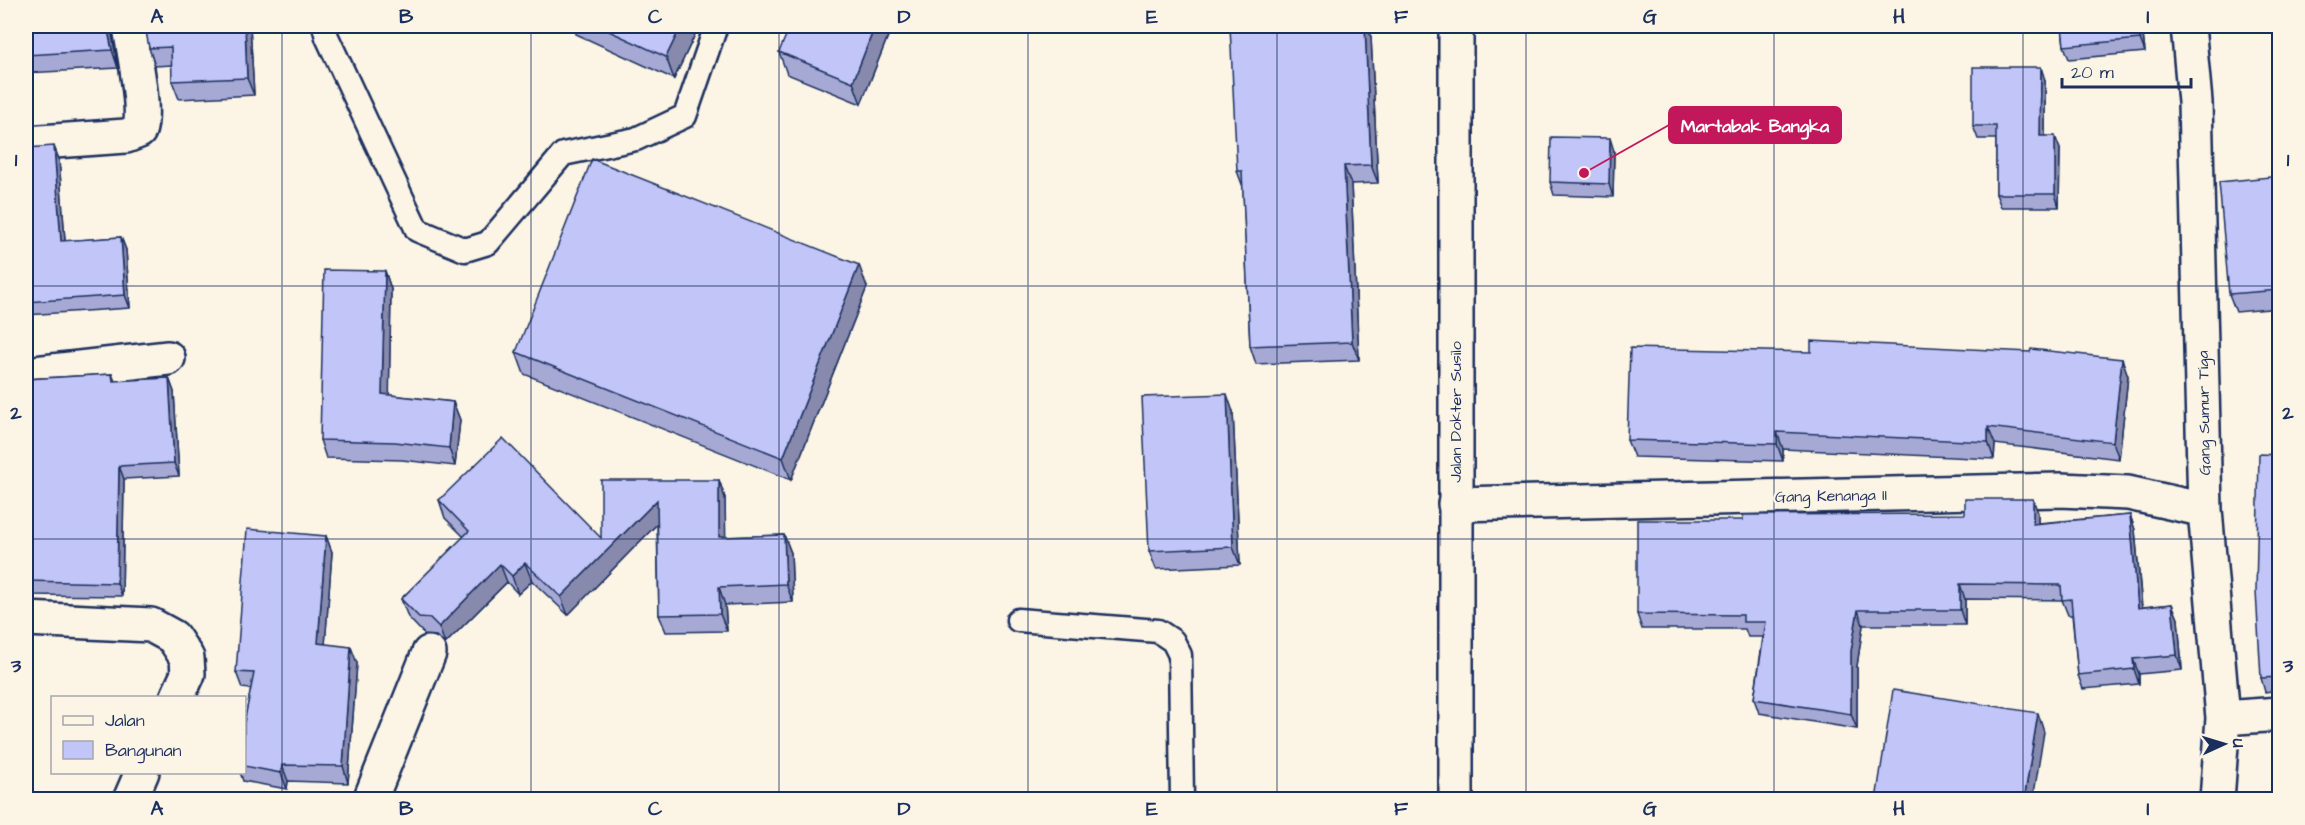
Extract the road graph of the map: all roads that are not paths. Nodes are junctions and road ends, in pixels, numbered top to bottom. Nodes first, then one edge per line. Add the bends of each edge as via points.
1 (130, 26) edge
2 (324, 26) edge
3 (716, 26) edge
4 (1456, 26) edge
5 (2188, 26) edge
6 (26, 143) edge
7 (168, 358) dead end
8 (26, 374) edge
9 (1455, 504) junction
10 (2205, 510) junction
11 (26, 619) edge
12 (1018, 620) dead end
13 (429, 653) dead end
14 (178, 696) edge
15 (2280, 714) edge
16 (2223, 718) junction
17 (141, 774) edge
18 (130, 800) edge
19 (370, 800) edge
20 (1182, 800) edge
21 (1456, 800) edge
22 (2217, 800) edge

1 - 6 street via 141,104 139,131 126,136
2 - 3 lane via 417,230 465,250 488,243 563,154 636,140 686,116
4 - 9 street, Jalan Dokter Susilo
5 - 10 street, Gang Sumur Tiga via 2195,113
7 - 8 street
9 - 10 street, Gang Kenanga II via 2061,490 2128,493
9 - 21 street, Jalan Dokter Susilo
10 - 16 street, Gang Sumur Tiga
11 - 14 street via 151,625 173,637 187,658 188,674
12 - 20 lane via 1158,631 1173,641 1180,655
13 - 19 street
15 - 16 street
16 - 22 street, Gang Sumur Tiga
17 - 18 street

